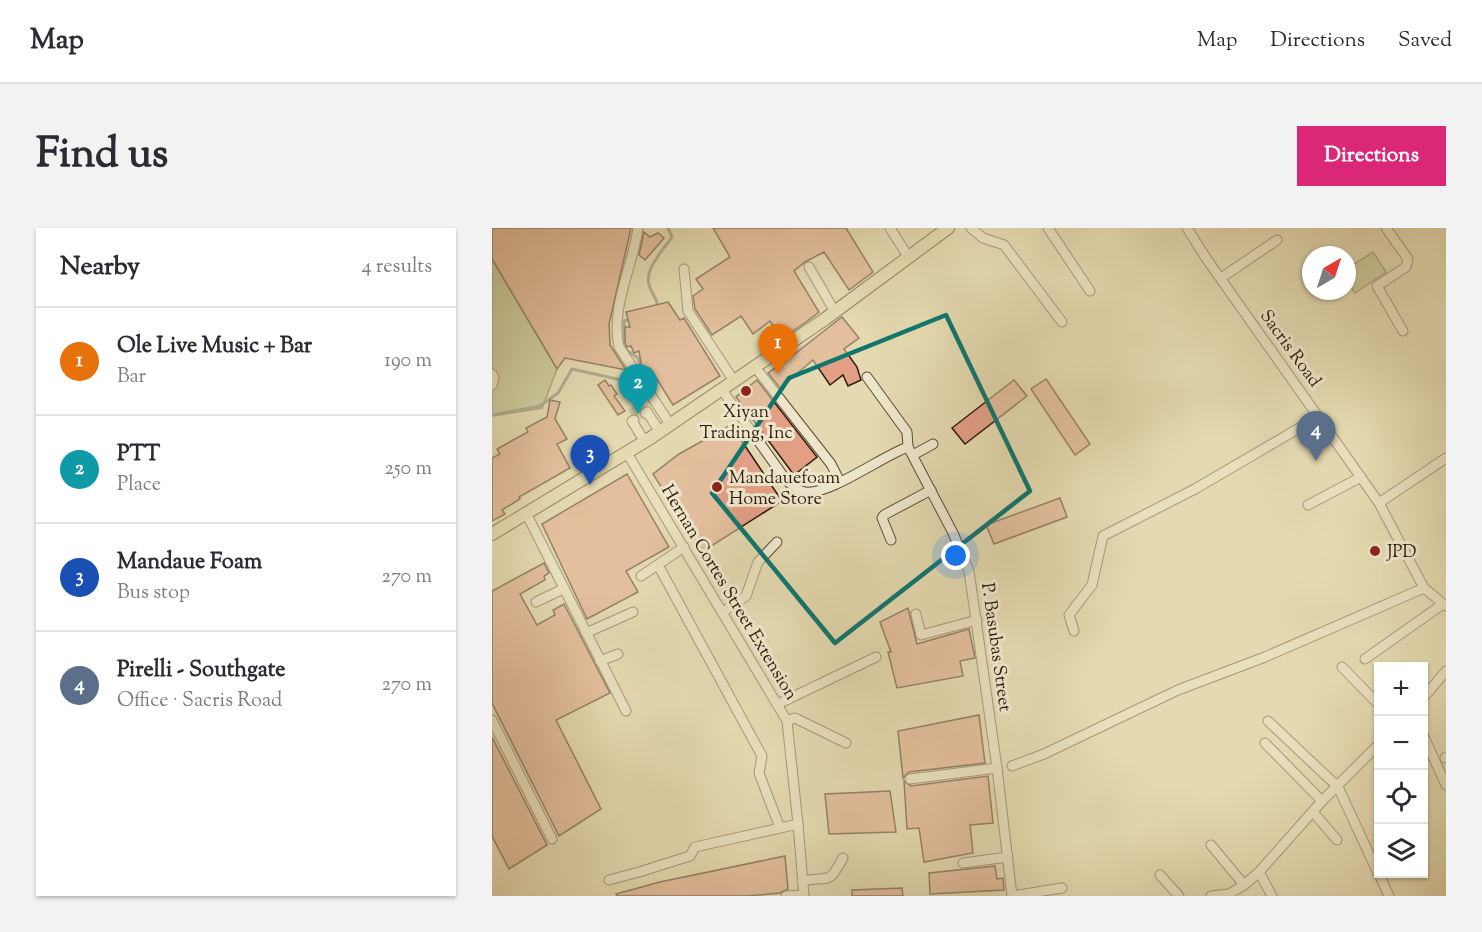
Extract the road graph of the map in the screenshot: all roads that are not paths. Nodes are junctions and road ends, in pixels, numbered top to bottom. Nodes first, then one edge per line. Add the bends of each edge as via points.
1 (638, 228) edge
2 (890, 228) edge
3 (948, 228) edge
4 (971, 228) edge
5 (1048, 228) edge
6 (1187, 228) edge
7 (1386, 228) edge
8 (1276, 240) dead end
9 (909, 258) junction
10 (810, 267) dead end
11 (684, 269) dead end
12 (1221, 278) junction
13 (1090, 291) dead end
14 (835, 312) junction
15 (1062, 322) dead end
16 (1403, 330) dead end
17 (755, 367) junction
18 (492, 374) edge
19 (867, 377) dead end
20 (734, 381) junction
21 (492, 385) edge
22 (722, 390) junction
23 (645, 411) dead end
24 (632, 419) dead end
25 (1322, 422) junction
26 (670, 424) junction
27 (660, 432) junction
28 (645, 442) junction
29 (933, 444) dead end
30 (911, 451) junction
31 (627, 453) junction
32 (1446, 458) edge
33 (1361, 477) junction
34 (840, 482) junction
35 (931, 490) junction
36 (1379, 503) junction
37 (1308, 505) dead end
38 (527, 515) junction
39 (492, 534) edge
40 (891, 540) dead end
41 (777, 542) dead end
42 (684, 547) junction
43 (658, 565) junction
44 (641, 576) dead end
45 (1424, 588) junction
46 (563, 589) junction
47 (536, 602) dead end
48 (1445, 605) edge
49 (633, 612) dead end
50 (723, 612) junction
51 (916, 614) dead end
52 (977, 620) junction
53 (1074, 631) dead end
54 (586, 633) junction
55 (618, 654) dead end
56 (876, 657) dead end
57 (1365, 659) dead end
58 (600, 661) junction
59 (1342, 667) dead end
60 (1446, 673) edge
61 (1428, 693) edge
62 (1374, 700) edge
63 (778, 704) junction
64 (626, 711) dead end
65 (492, 720) edge
66 (787, 721) junction
67 (1268, 721) dead end
68 (846, 743) dead end
69 (1265, 743) dead end
70 (1428, 746) edge
71 (1374, 749) edge
72 (1012, 766) dead end
73 (997, 768) junction
74 (910, 779) dead end
75 (1446, 785) edge
76 (1338, 787) junction
77 (1322, 801) junction
78 (1313, 812) junction
79 (798, 825) junction
80 (780, 828) junction
81 (552, 839) dead end
82 (1337, 840) dead end
83 (1211, 845) dead end
84 (1008, 857) junction
85 (843, 858) dead end
86 (963, 863) dead end
87 (1374, 863) edge
88 (1259, 872) junction
89 (1160, 874) dead end
90 (1381, 878) edge
91 (609, 879) dead end
92 (802, 881) junction
93 (1244, 885) junction
94 (1062, 888) dead end
95 (804, 895) edge
96 (786, 896) edge
97 (1012, 896) edge
98 (1179, 896) edge
99 (1211, 896) edge
100 (1272, 896) edge
101 (1389, 896) edge

1 - 26 street via 616,335 619,347
2 - 9 street
3 - 9 main road
4 - 15 street via 982,238 1004,245
5 - 13 street
6 - 12 street, Sacris Road
7 - 16 street via 1408,259 1406,267 1377,286
8 - 12 street
9 - 14 main road
10 - 14 street
11 - 20 street via 688,311
12 - 25 street, Sacris Road
14 - 17 main road
17 - 20 main road
17 - 34 street via 831,464
18 - 21 street
19 - 30 street, P. Basubas Street via 907,432
20 - 22 main road
22 - 26 main road
22 - 34 street via 786,480 796,488 815,492
23 - 27 street
24 - 28 street
25 - 33 street, Sacris Road
25 - 53 street via 1313,420 1195,489 1103,536 1092,585 1069,615
26 - 27 main road
27 - 28 main road
28 - 31 main road
29 - 30 street
30 - 34 street
30 - 35 street, P. Basubas Street
31 - 38 main road
31 - 42 street, Hernan Cortes Street Extension
32 - 36 street
33 - 36 street, Sacris Road
33 - 37 street
35 - 40 street via 884,515
35 - 52 street, P. Basubas Street via 969,572
36 - 45 street, Sacris Road
38 - 39 main road
38 - 46 street
41 - 50 street via 758,562 746,596
42 - 43 street
42 - 50 street, Hernan Cortes Street Extension
43 - 44 street
43 - 80 street via 762,756 759,772
45 - 48 street, Sacris Road
45 - 72 street via 1178,690
46 - 47 street
46 - 54 street
48 - 57 street
49 - 54 street
50 - 63 street, Hernan Cortes Street Extension
51 - 52 street via 921,635
52 - 73 street, P. Basubas Street
54 - 58 street
55 - 58 street
56 - 63 street
58 - 64 street
59 - 62 street
60 - 61 street
63 - 66 street, Hernan Cortes Street Extension
65 - 81 street
66 - 68 street via 795,718
66 - 79 street, Hernan Cortes Street Extension
67 - 76 street
69 - 77 street
70 - 75 street
71 - 76 street
73 - 74 street
73 - 84 street, P. Basubas Street
76 - 77 street
76 - 87 street
77 - 78 street
78 - 82 street
78 - 88 street
79 - 80 street
79 - 92 street, Hernan Cortes Street Extension
80 - 91 street via 695,847 690,856
83 - 93 street
84 - 86 street
84 - 97 street, P. Basubas Street
85 - 92 street via 828,879
88 - 93 street
88 - 100 street
89 - 98 street
90 - 101 street
92 - 95 street, Hernan Cortes Street Extension
93 - 99 street via 1229,894
94 - 97 street
95 - 96 street

